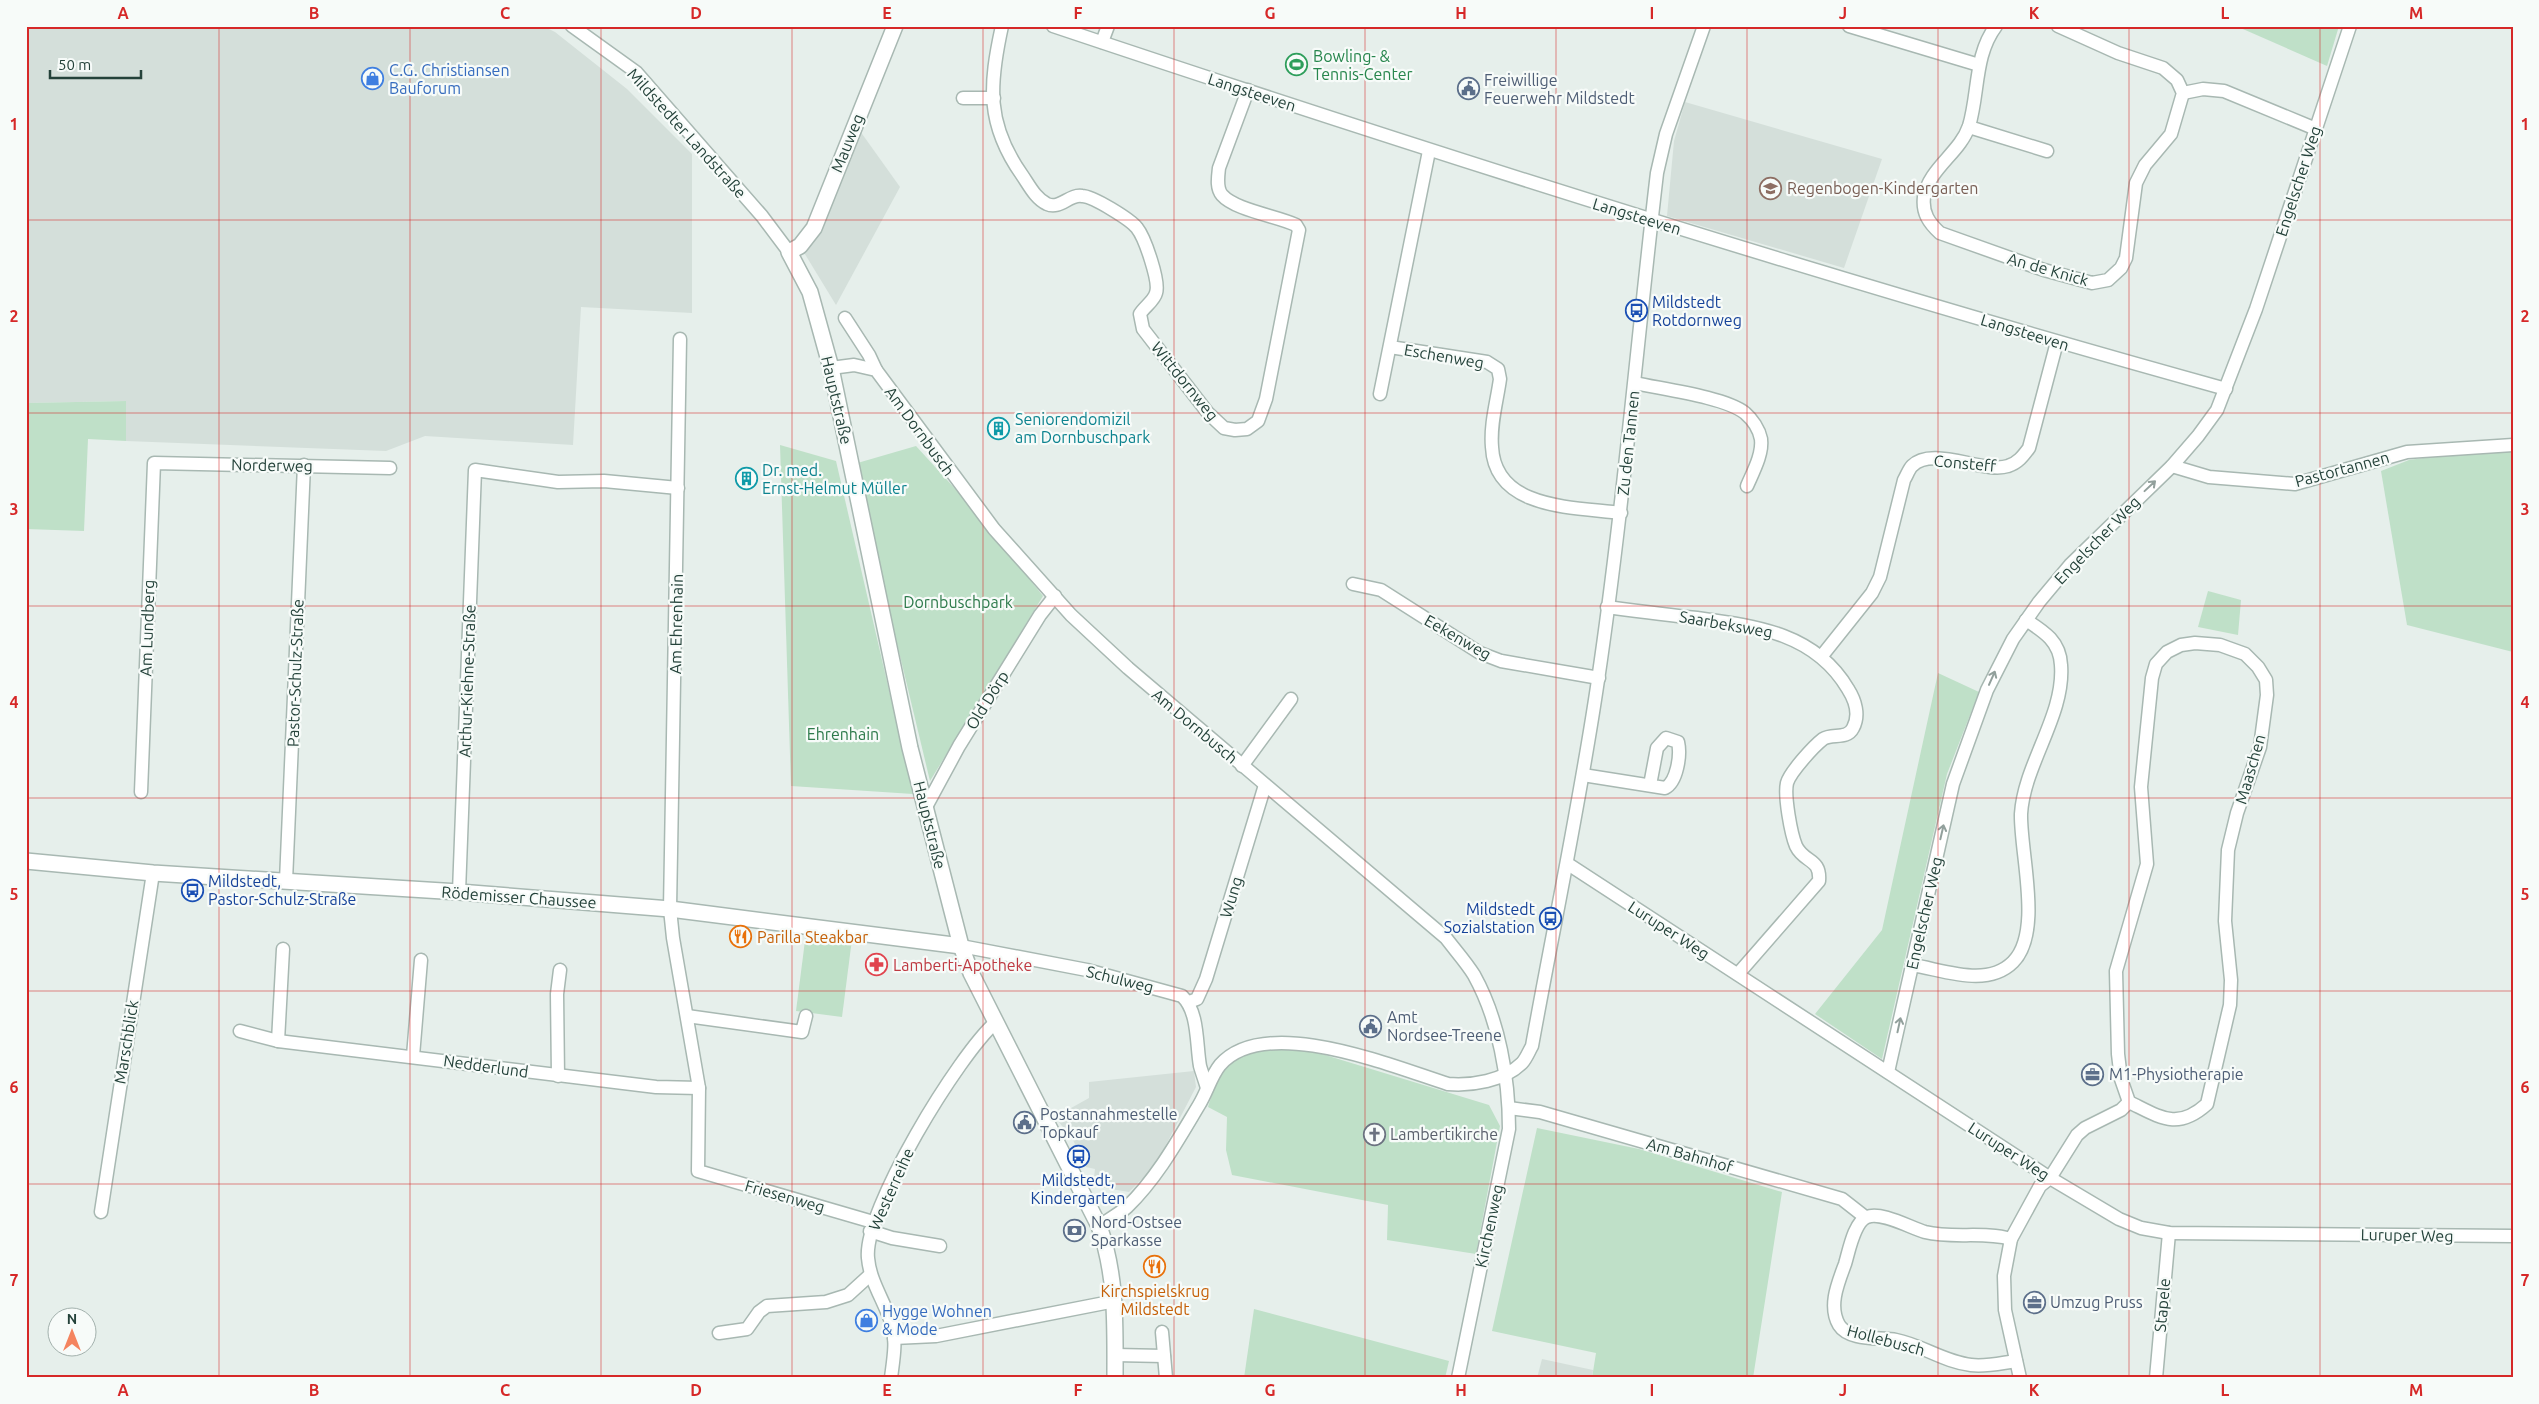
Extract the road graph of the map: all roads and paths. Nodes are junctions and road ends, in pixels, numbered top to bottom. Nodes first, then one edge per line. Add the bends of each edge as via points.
1 (572, 26) edge
2 (895, 26) edge
3 (1002, 26) edge
4 (1053, 26) edge
5 (1108, 26) edge
6 (1704, 26) edge
7 (1849, 26) edge
8 (1996, 26) edge
9 (2058, 26) edge
10 (2350, 26) edge
11 (1102, 42) junction
12 (1980, 65) junction
13 (1248, 90) junction
14 (2184, 93) junction
15 (963, 98) dead end
16 (994, 98) junction
17 (1969, 127) junction
18 (2316, 129) junction
19 (1429, 151) junction
20 (2047, 151) dead end
21 (1652, 220) junction
22 (789, 252) junction
23 (844, 318) dead end
24 (680, 339) dead end
25 (2057, 342) junction
26 (1390, 347) junction
27 (831, 368) junction
28 (876, 370) junction
29 (1635, 383) junction
30 (2226, 389) junction
31 (1380, 394) dead end
32 (2513, 444) edge
33 (154, 463) joint
34 (304, 465) junction
35 (2172, 466) junction
36 (390, 468) dead end
37 (1747, 486) dead end
38 (678, 488) junction
39 (1621, 513) junction
40 (1353, 584) dead end
41 (1055, 596) junction
42 (1607, 607) junction
43 (2026, 620) junction
44 (1821, 657) junction
45 (1599, 678) junction
46 (1291, 699) dead end
47 (1242, 766) junction
48 (1583, 775) junction
49 (1264, 785) junction
50 (1650, 785) dead end
51 (141, 792) dead end
52 (926, 807) junction
53 (26, 861) edge
54 (1568, 864) junction
55 (153, 873) junction
56 (286, 880) junction
57 (458, 892) junction
58 (670, 909) junction
59 (961, 946) junction
60 (283, 949) dead end
61 (420, 960) dead end
62 (1912, 964) junction
63 (560, 970) dead end
64 (1738, 974) junction
65 (1189, 1002) junction
66 (687, 1016) junction
67 (806, 1016) dead end
68 (996, 1022) junction
69 (240, 1031) dead end
70 (278, 1041) junction
71 (413, 1056) junction
72 (1888, 1072) junction
73 (1504, 1074) junction
74 (558, 1076) junction
75 (699, 1088) junction
76 (1208, 1088) junction
77 (2129, 1102) junction
78 (1509, 1108) junction
79 (698, 1170) joint
80 (2050, 1178) junction
81 (101, 1212) dead end
82 (1865, 1217) junction
83 (872, 1226) junction
84 (1099, 1226) junction
85 (2169, 1232) junction
86 (2513, 1236) edge
87 (2011, 1239) junction
88 (940, 1246) dead end
89 (870, 1275) junction
90 (1115, 1301) junction
91 (1162, 1332) dead end
92 (720, 1333) dead end
93 (894, 1338) junction
94 (1115, 1355) junction
95 (1164, 1356) junction
96 (2016, 1361) junction
97 (891, 1378) edge
98 (1115, 1378) edge
99 (1166, 1378) edge
100 (1458, 1378) edge
101 (2020, 1378) edge
102 (2156, 1378) edge

1 - 22 street, Mildstedter Landstraße via 636,72 756,209
2 - 22 street, Mauweg via 814,228 800,246
3 - 16 street, Wittdornweg via 993,76
4 - 11 street, Langsteeven
5 - 11 street
6 - 21 street, Zu den Tannen via 1666,134 1657,173
7 - 12 street
8 - 12 street, An de Knick via 1987,37
9 - 14 street via 2118,53 2163,68 2177,80
10 - 18 street, Engelscher Weg
11 - 13 street, Langsteeven
12 - 17 street, An de Knick
13 - 16 street, Wittdornweg via 1219,168 1217,181 1221,194 1231,202 1296,225 1300,230 1266,399 1258,421 1247,429 1235,430 1224,428 1208,413 1142,329 1140,314 1157,293 1157,280 1136,226 1091,197 1074,196 1053,206 1037,197 1000,139
13 - 19 street, Langsteeven
14 - 17 street, An de Knick via 2171,134 2145,165 2136,183 2123,263 2108,280 2092,283 2044,270 1940,233 1928,223 1924,195 1933,176 1953,154
14 - 18 street via 2202,89 2224,91
15 - 16 street
17 - 20 street
18 - 30 street, Engelscher Weg
19 - 21 street, Langsteeven
19 - 26 street, Eschenweg
21 - 25 street, Langsteeven
21 - 29 street, Zu den Tannen
22 - 27 street, Hauptstraße via 810,292
23 - 28 street, Am Dornbusch
24 - 38 street, Am Ehrenhain
25 - 30 street, Langsteeven
25 - 44 street, Consteff via 2029,448 2019,460 2008,466 1996,467 1939,458 1913,465 1904,480 1880,577 1872,593
26 - 31 street, Eschenweg
26 - 39 street, Eschenweg via 1488,362 1498,369 1500,379 1492,449 1498,470 1507,485 1538,502
27 - 28 street, Am Dornbusch via 854,365
27 - 52 street, Hauptstraße via 910,748
28 - 41 street, Am Dornbusch via 994,529
29 - 37 street via 1725,404 1745,413 1757,426 1761,440 1757,464
29 - 39 street, Zu den Tannen
30 - 35 street, Engelscher Weg via 2217,410
32 - 35 street, Pastortannen via 2407,452 2296,484 2209,477
33 - 34 street, Norderweg
33 - 51 street, Am Lundberg
34 - 36 street, Norderweg
34 - 56 street, Pastor-Schulz-Straße
43 -> 35 street, Engelscher Weg via 2070,565
38 - 57 street, Arthur-Kiehne-Straße via 604,481 558,482 476,470
38 - 58 street, Am Ehrenhain
39 - 42 street, Zu den Tannen
40 - 45 street, Eekenweg via 1381,590 1480,653 1501,661
41 - 47 street, Am Dornbusch via 1128,668
41 - 52 street, Old Dörp via 959,746
42 - 44 street, Saarbeksweg via 1775,631
42 - 45 street, Zu den Tannen
62 -> 43 street, Engelscher Weg via 1953,784 1996,668
43 - 62 street via 2046,633 2057,646 2062,666 2059,690 2026,789 2021,814 2029,894 2022,948 2014,961 1993,975 1978,976
44 - 64 street, Saarbeksweg via 1840,675 1854,698 1857,712 1854,728 1848,734 1824,739 1787,781 1786,794 1795,844 1802,855 1816,864 1820,871 1819,881
45 - 48 street, Zu den Tannen
46 - 47 street
47 - 49 street, Am Dornbusch
48 - 50 street
48 - 54 street, Zu den Tannen
49 - 65 street, Wung via 1206,979 1197,999
49 - 73 street, Am Dornbusch via 1446,938 1473,974 1492,1012
52 - 59 street, Hauptstraße
53 - 55 street, Rödemisser Chaussee
54 - 64 street, Luruper Weg
54 - 73 street via 1532,1046 1522,1063
55 - 56 street, Rödemisser Chaussee
55 - 81 street, Marschblick
56 - 57 street, Rödemisser Chaussee
57 - 58 street, Rödemisser Chaussee
58 - 59 street, Rödemisser Chaussee
58 - 66 street, Am Ehrenhain
59 - 65 street, Schulweg via 1087,970 1163,990 1182,996
59 - 68 street, Hauptstraße
60 - 70 street
61 - 71 street
72 -> 62 street, Engelscher Weg
63 - 74 street via 557,994
64 - 72 street, Luruper Weg
65 - 76 street
66 - 67 street via 802,1032
66 - 75 street, Am Ehrenhain
68 - 83 street, Westerreihe via 983,1033 946,1085 908,1150
68 - 84 street, Hauptstraße
69 - 70 street, Nedderlund
70 - 71 street, Nedderlund
71 - 74 street, Nedderlund
72 - 80 street, Luruper Weg
73 - 76 street via 1477,1083 1448,1084 1318,1045 1265,1043 1234,1053 1220,1065
73 - 78 street, Kirchenweg
74 - 75 street, Nedderlund via 656,1087
75 - 79 street, Am Ehrenhain
76 - 84 street via 1170,1154 1148,1183 1126,1208
77 - 77 street, Maaschen via 2121,1079 2118,1054 2116,972 2147,864 2141,787 2152,678 2156,664 2181,645 2220,645 2245,654 2258,667 2266,680 2267,695 2260,747 2228,850 2225,921 2230,1005 2207,1104 2183,1120 2165,1120
77 - 80 street via 2077,1135
78 - 82 street, Am Bahnhof via 1540,1112 1842,1199
78 - 100 street, Kirchenweg via 1509,1129
79 - 83 street, Friesenweg
80 - 85 street, Luruper Weg via 2119,1219 2141,1228
80 - 87 street via 2040,1186
82 - 87 street via 1873,1215 1926,1232 1986,1234
82 - 96 street, Hollebusch via 1858,1227 1835,1290 1834,1314 1840,1327 1850,1334 1896,1340 1970,1365
83 - 88 street, Friesenweg via 892,1238
83 - 89 street, Westerreihe via 867,1256
84 - 90 street, Hauptstraße via 1108,1251
85 - 86 street, Luruper Weg
85 - 102 street, Stapele
87 - 96 street via 2004,1276 2005,1310
89 - 92 street via 848,1295 826,1302 767,1306 747,1329
89 - 93 street, Westerreihe via 884,1304
90 - 93 street via 936,1336
90 - 94 street, Hauptstraße
91 - 95 street
93 - 97 street, Westerreihe
94 - 95 street
94 - 98 street, Hauptstraße
95 - 99 street
96 - 101 street

